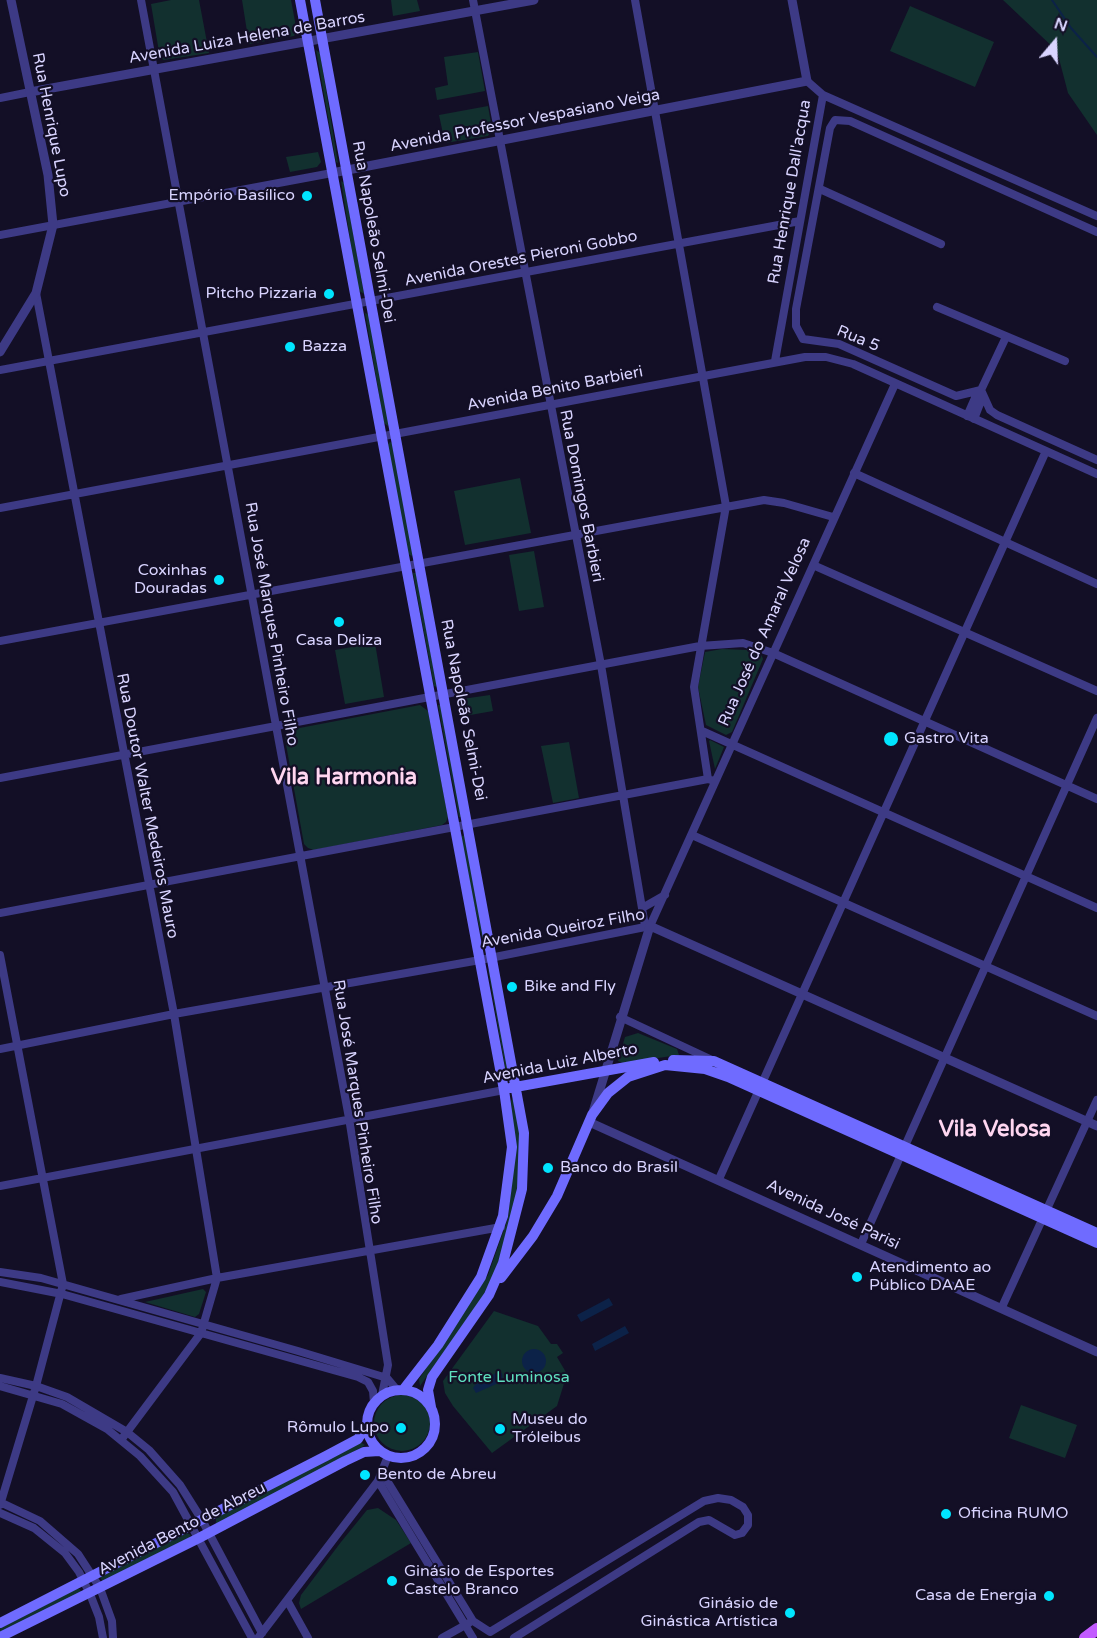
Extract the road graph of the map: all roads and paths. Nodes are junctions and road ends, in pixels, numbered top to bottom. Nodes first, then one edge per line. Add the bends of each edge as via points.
1 (11, 0) edge
2 (141, 0) edge
3 (300, 0) edge
4 (315, 0) edge
5 (473, 0) edge
6 (534, 0) edge
7 (635, 0) edge
8 (792, 0) edge
9 (475, 11) junction
10 (322, 40) junction
11 (308, 42) junction
12 (154, 70) junction
13 (807, 81) junction
14 (30, 92) junction
15 (823, 95) junction
16 (0, 98) edge
17 (655, 112) junction
18 (501, 141) junction
19 (347, 170) junction
20 (332, 173) junction
21 (820, 189) junction
22 (179, 202) junction
23 (1097, 216) edge
24 (800, 220) junction
25 (53, 225) junction
26 (1097, 232) edge
27 (0, 235) edge
28 (681, 243) junction
29 (941, 244) dead end
30 (524, 273) junction
31 (36, 294) junction
32 (371, 301) junction
33 (357, 304) junction
34 (936, 307) dead end
35 (203, 332) junction
36 (1006, 337) junction
37 (0, 352) edge
38 (50, 361) junction
39 (775, 361) junction
40 (1065, 361) dead end
41 (0, 370) edge
42 (704, 374) junction
43 (894, 384) junction
44 (981, 392) junction
45 (549, 403) junction
46 (971, 417) junction
47 (396, 434) junction
48 (382, 436) junction
49 (1046, 451) junction
50 (1097, 460) edge
51 (227, 464) junction
52 (854, 473) junction
53 (1097, 474) edge
54 (73, 495) junction
55 (726, 506) junction
56 (0, 508) edge
57 (833, 517) junction
58 (574, 535) junction
59 (1004, 542) junction
60 (420, 564) junction
61 (813, 565) junction
62 (406, 566) junction
63 (1097, 584) edge
64 (252, 594) junction
65 (100, 621) junction
66 (963, 632) junction
67 (0, 641) edge
68 (700, 646) junction
69 (772, 653) junction
70 (601, 664) junction
71 (1097, 691) edge
72 (445, 695) junction
73 (430, 697) junction
74 (1097, 718) edge
75 (922, 722) junction
76 (275, 727) junction
77 (702, 731) junction
78 (731, 743) junction
79 (122, 755) junction
80 (0, 778) edge
81 (711, 780) junction
82 (1067, 785) junction
83 (626, 797) junction
84 (1097, 799) edge
85 (883, 811) junction
86 (469, 824) junction
87 (455, 826) junction
88 (692, 835) junction
89 (301, 857) junction
90 (1026, 876) junction
91 (148, 886) junction
92 (666, 895) junction
93 (842, 903) junction
94 (644, 907) junction
95 (1097, 908) edge
96 (0, 913) edge
97 (648, 926) junction
98 (0, 955) edge
99 (493, 957) junction
100 (480, 960) junction
101 (985, 966) junction
102 (325, 988) junction
103 (801, 993) junction
104 (174, 1014) junction
105 (1097, 1016) edge
106 (620, 1017) junction
107 (17, 1046) junction
108 (0, 1049) edge
109 (945, 1058) junction
110 (714, 1061) junction
111 (603, 1071) junction
112 (759, 1086) junction
113 (517, 1087) junction
114 (612, 1089) joint
115 (504, 1090) junction
116 (1097, 1100) edge
117 (349, 1118) junction
118 (591, 1118) junction
119 (1087, 1122) junction
120 (1097, 1126) edge
121 (195, 1148) junction
122 (903, 1149) junction
123 (42, 1178) junction
124 (719, 1179) junction
125 (0, 1186) edge
126 (1045, 1215) junction
127 (501, 1227) junction
128 (1097, 1233) edge
129 (1097, 1243) edge
130 (861, 1244) junction
131 (368, 1251) junction
132 (0, 1272) edge
133 (217, 1278) junction
134 (0, 1282) edge
135 (63, 1284) junction
136 (62, 1294) junction
137 (489, 1295) junction
138 (119, 1299) junction
139 (1002, 1307) junction
140 (204, 1324) junction
141 (201, 1333) junction
142 (1097, 1352) edge
143 (0, 1378) edge
144 (387, 1378) junction
145 (0, 1386) edge
146 (35, 1390) junction
147 (400, 1390) junction
148 (382, 1395) junction
149 (374, 1403) junction
150 (431, 1407) junction
151 (367, 1424) junction
152 (127, 1432) junction
153 (121, 1440) junction
154 (384, 1454) junction
155 (381, 1477) junction
156 (0, 1503) edge
157 (0, 1513) edge
158 (197, 1523) junction
159 (204, 1536) junction
160 (93, 1574) junction
161 (83, 1580) junction
162 (100, 1588) junction
163 (90, 1594) junction
164 (288, 1602) junction
165 (473, 1621) junction
166 (0, 1623) edge
167 (464, 1626) junction
168 (1097, 1629) edge
169 (260, 1635) edge
170 (0, 1637) edge
171 (103, 1638) edge
172 (113, 1638) edge
173 (252, 1638) edge
174 (308, 1638) edge
175 (442, 1638) edge
176 (473, 1638) edge
177 (514, 1638) edge
178 (1085, 1638) edge

1 - 14 street, Rua Henrique Lupo
2 - 12 street, Rua José Marques Pinheiro Filho
3 - 11 main road, Rua Napoleão Selmi-Dei
4 - 10 main road, Rua Napoleão Selmi-Dei
5 - 9 street, Rua Domingos Barbieri
6 - 9 street, Avenida Luiza Helena de Barros
7 - 17 street
8 - 13 street, Rua Henrique Dall'acqua
9 - 10 street, Avenida Luiza Helena de Barros
9 - 18 street, Rua Domingos Barbieri
10 - 11 street, Avenida Luiza Helena de Barros
10 - 19 main road, Rua Napoleão Selmi-Dei
11 - 12 street, Avenida Luiza Helena de Barros
11 - 20 main road, Rua Napoleão Selmi-Dei
12 - 14 street, Avenida Luiza Helena de Barros
12 - 22 street, Rua José Marques Pinheiro Filho
13 - 15 street, Rua Henrique Dall'acqua
13 - 17 street, Avenida Professor Vespasiano Veiga
14 - 16 street, Avenida Luiza Helena de Barros
14 - 25 street, Rua Henrique Lupo via 48,175
15 - 23 street
15 - 24 street, Rua Henrique Dall'acqua
17 - 18 street, Avenida Professor Vespasiano Veiga
17 - 28 street
18 - 19 street, Avenida Professor Vespasiano Veiga
18 - 30 street, Rua Domingos Barbieri
19 - 20 street, Avenida Professor Vespasiano Veiga
19 - 32 main road, Rua Napoleão Selmi-Dei
20 - 22 street, Avenida Professor Vespasiano Veiga
20 - 33 main road, Rua Napoleão Selmi-Dei
21 - 26 street, Rua 5 via 830,128 840,119
21 - 29 street
21 - 44 street, Rua 5 via 796,309 798,335 839,344 956,396
22 - 25 street, Avenida Professor Vespasiano Veiga
22 - 35 street, Rua José Marques Pinheiro Filho
24 - 28 street, Avenida Orestes Pieroni Gobbo
24 - 39 street, Rua Henrique Dall'acqua
25 - 27 street, Avenida Professor Vespasiano Veiga
25 - 31 street, Rua Henrique Lupo
28 - 30 street, Avenida Orestes Pieroni Gobbo
28 - 42 street
30 - 32 street, Avenida Orestes Pieroni Gobbo
30 - 45 street, Rua Domingos Barbieri
31 - 37 street, Rua Henrique Lupo
31 - 38 street, Rua Doutor Walter Medeiros Mauro
32 - 33 street, Avenida Orestes Pieroni Gobbo
32 - 47 main road, Rua Napoleão Selmi-Dei
33 - 35 street, Avenida Orestes Pieroni Gobbo
33 - 48 main road, Rua Napoleão Selmi-Dei
34 - 36 street
35 - 38 street, Avenida Orestes Pieroni Gobbo
35 - 51 street, Rua José Marques Pinheiro Filho
36 - 40 street
36 - 44 street
38 - 41 street, Avenida Orestes Pieroni Gobbo
38 - 54 street, Rua Doutor Walter Medeiros Mauro
39 - 42 street, Avenida Benito Barbieri
39 - 43 street, Avenida Benito Barbieri via 826,357 853,364
42 - 45 street, Avenida Benito Barbieri
42 - 55 street
43 - 46 street, Avenida Benito Barbieri
43 - 52 street, Rua José do Amaral Velosa
44 - 46 street
44 - 50 street via 997,415
45 - 47 street, Avenida Benito Barbieri
45 - 58 street, Rua Domingos Barbieri
46 - 49 street, Avenida Benito Barbieri
47 - 48 street, Avenida Benito Barbieri
47 - 60 main road, Rua Napoleão Selmi-Dei
48 - 51 street, Avenida Benito Barbieri
48 - 62 main road, Rua Napoleão Selmi-Dei
49 - 53 street, Avenida Benito Barbieri
49 - 59 street
51 - 54 street, Avenida Benito Barbieri
51 - 64 street, Rua José Marques Pinheiro Filho
52 - 57 street, Rua José do Amaral Velosa
52 - 59 street
54 - 56 street, Avenida Benito Barbieri
54 - 65 street, Rua Doutor Walter Medeiros Mauro
55 - 57 street via 764,500
55 - 58 street
55 - 68 street
57 - 61 street, Rua José do Amaral Velosa
58 - 60 street
58 - 70 street, Rua Domingos Barbieri
59 - 63 street
59 - 66 street
60 - 62 street
60 - 72 main road, Rua Napoleão Selmi-Dei
61 - 66 street
61 - 69 street, Rua José do Amaral Velosa
62 - 64 street
62 - 73 main road, Rua Napoleão Selmi-Dei
64 - 65 street
64 - 76 street, Rua José Marques Pinheiro Filho
65 - 67 street
65 - 79 street, Rua Doutor Walter Medeiros Mauro
66 - 71 street
66 - 75 street
68 - 69 street via 743,643
68 - 70 street
68 - 77 street via 694,687
69 - 75 street
69 - 78 street, Rua José do Amaral Velosa
70 - 72 street
70 - 83 street, Rua Domingos Barbieri
72 - 73 street
72 - 86 main road, Rua Napoleão Selmi-Dei
73 - 76 street
73 - 87 main road, Rua Napoleão Selmi-Dei
74 - 82 street
75 - 82 street
75 - 85 street
76 - 79 street
76 - 89 street, Rua José Marques Pinheiro Filho
77 - 78 street
77 - 81 street
78 - 81 street, Rua José do Amaral Velosa
78 - 85 street
79 - 80 street
79 - 91 street, Rua Doutor Walter Medeiros Mauro
81 - 83 street
81 - 88 street, Rua José do Amaral Velosa
82 - 84 street
82 - 90 street
83 - 86 street
83 - 94 street, Rua Domingos Barbieri
85 - 90 street
85 - 93 street
86 - 87 street
86 - 99 main road, Rua Napoleão Selmi-Dei
87 - 89 street
87 - 100 main road, Rua Napoleão Selmi-Dei
88 - 92 street, Rua José do Amaral Velosa
88 - 93 street
89 - 91 street
89 - 102 street, Rua José Marques Pinheiro Filho
90 - 95 street
90 - 101 street
91 - 96 street
91 - 104 street, Rua Doutor Walter Medeiros Mauro
92 - 94 street
92 - 97 street, Rua José do Amaral Velosa
93 - 101 street
93 - 103 street
94 - 97 street, Rua Domingos Barbieri
97 - 99 street, Avenida Queiroz Filho
97 - 103 street, Avenida Queiroz Filho
97 - 106 street, Rua José do Amaral Velosa
98 - 107 street
99 - 100 street, Avenida Queiroz Filho
99 - 113 main road, Rua Napoleão Selmi-Dei
100 - 102 street, Avenida Queiroz Filho
100 - 115 main road, Rua Napoleão Selmi-Dei
101 - 105 street
101 - 109 street
102 - 104 street, Avenida Queiroz Filho
102 - 117 street, Rua José Marques Pinheiro Filho
103 - 109 street, Avenida Queiroz Filho
103 - 112 street
104 - 107 street, Avenida Queiroz Filho
104 - 121 street, Rua Doutor Walter Medeiros Mauro
106 - 110 street
106 - 111 street, Rua José do Amaral Velosa
107 - 108 street, Avenida Queiroz Filho
107 - 123 street
109 - 119 street, Avenida Queiroz Filho
109 - 122 street
110 - 111 main road, Avenida Luiz Alberto via 678,1059
110 - 112 main road, Avenida Luiz Alberto
111 - 113 main road, Avenida Luiz Alberto
111 - 118 street, Rua José do Amaral Velosa
112 - 114 main road, Avenida Luiz Alberto via 705,1069 674,1065 642,1070
112 - 122 main road, Avenida Luiz Alberto
112 - 124 street
113 - 115 main road, Avenida Luiz Alberto
113 - 137 main road, Rua Napoleão Selmi-Dei via 525,1141 522,1189 503,1263
114 - 118 main road, Rua José do Amaral Velosa
115 - 117 street, Avenida Luiz Alberto
115 - 127 main road, Rua Napoleão Selmi-Dei via 512,1147
116 - 119 street
117 - 121 street, Avenida Luiz Alberto
117 - 131 street, Rua José Marques Pinheiro Filho
118 - 124 street, Avenida José Parisi
118 - 137 main road, Rua José do Amaral Velosa via 557,1196
119 - 120 street, Avenida Queiroz Filho
119 - 126 street
121 - 123 street, Avenida Luiz Alberto
121 - 133 street, Rua Doutor Walter Medeiros Mauro
122 - 126 main road, Avenida Luiz Alberto
122 - 130 street
123 - 125 street, Avenida Luiz Alberto
123 - 135 street
124 - 130 street, Avenida José Parisi
126 - 128 main road, Avenida Luiz Alberto
126 - 129 main road, Avenida Luiz Alberto
126 - 139 street
127 - 131 street
127 - 147 main road, Rua Napoleão Selmi-Dei via 481,1277 438,1345
130 - 139 street, Avenida José Parisi
131 - 133 street
131 - 144 street, Rua José Marques Pinheiro Filho
132 - 135 street
133 - 138 street
133 - 140 street, Rua Doutor Walter Medeiros Mauro
134 - 136 street
135 - 136 street
135 - 138 street
136 - 141 street
136 - 146 street
137 - 150 main road, Rua Napoleão Selmi-Dei via 432,1377 428,1390
138 - 140 street
139 - 142 street, Avenida José Parisi
140 - 141 street, Rua Doutor Walter Medeiros Mauro
140 - 144 street
141 - 149 street via 358,1377 368,1382
141 - 152 street, Rua Doutor Walter Medeiros Mauro
143 - 146 street
144 - 147 street
144 - 148 street, Rua José Marques Pinheiro Filho
145 - 146 street
146 - 152 street via 95,1411
146 - 153 street via 88,1417
146 - 156 street
147 - 148 main road
147 - 150 main road via 416,1393
148 - 149 main road
149 - 151 main road
150 - 154 main road via 436,1426 428,1446 410,1458
151 - 154 main road via 368,1434
151 - 158 main road, Avenida Bento de Abreu via 358,1439
152 - 153 street, Rua Doutor Walter Medeiros Mauro
152 - 158 street via 165,1467
153 - 158 street via 173,1492
154 - 155 street
154 - 159 main road, Avenida Bento de Abreu via 364,1452
155 - 164 street
155 - 165 street
155 - 167 street
156 - 160 street via 21,1510 59,1535
157 - 161 street via 34,1528 65,1552
158 - 159 street
158 - 160 main road, Avenida Bento de Abreu
159 - 162 main road, Avenida Bento de Abreu
159 - 169 street
159 - 173 street
160 - 161 main road, Avenida Bento de Abreu
160 - 162 street
161 - 163 street
161 - 166 main road, Avenida Bento de Abreu
162 - 163 main road, Avenida Bento de Abreu
162 - 172 street via 112,1621
163 - 170 main road, Avenida Bento de Abreu
163 - 171 street
164 - 169 street
164 - 174 street
165 - 167 street
165 - 177 street via 490,1632 704,1501 731,1500 748,1515 748,1525 735,1535 709,1520 699,1522
167 - 175 street
167 - 176 street
168 - 178 main road

